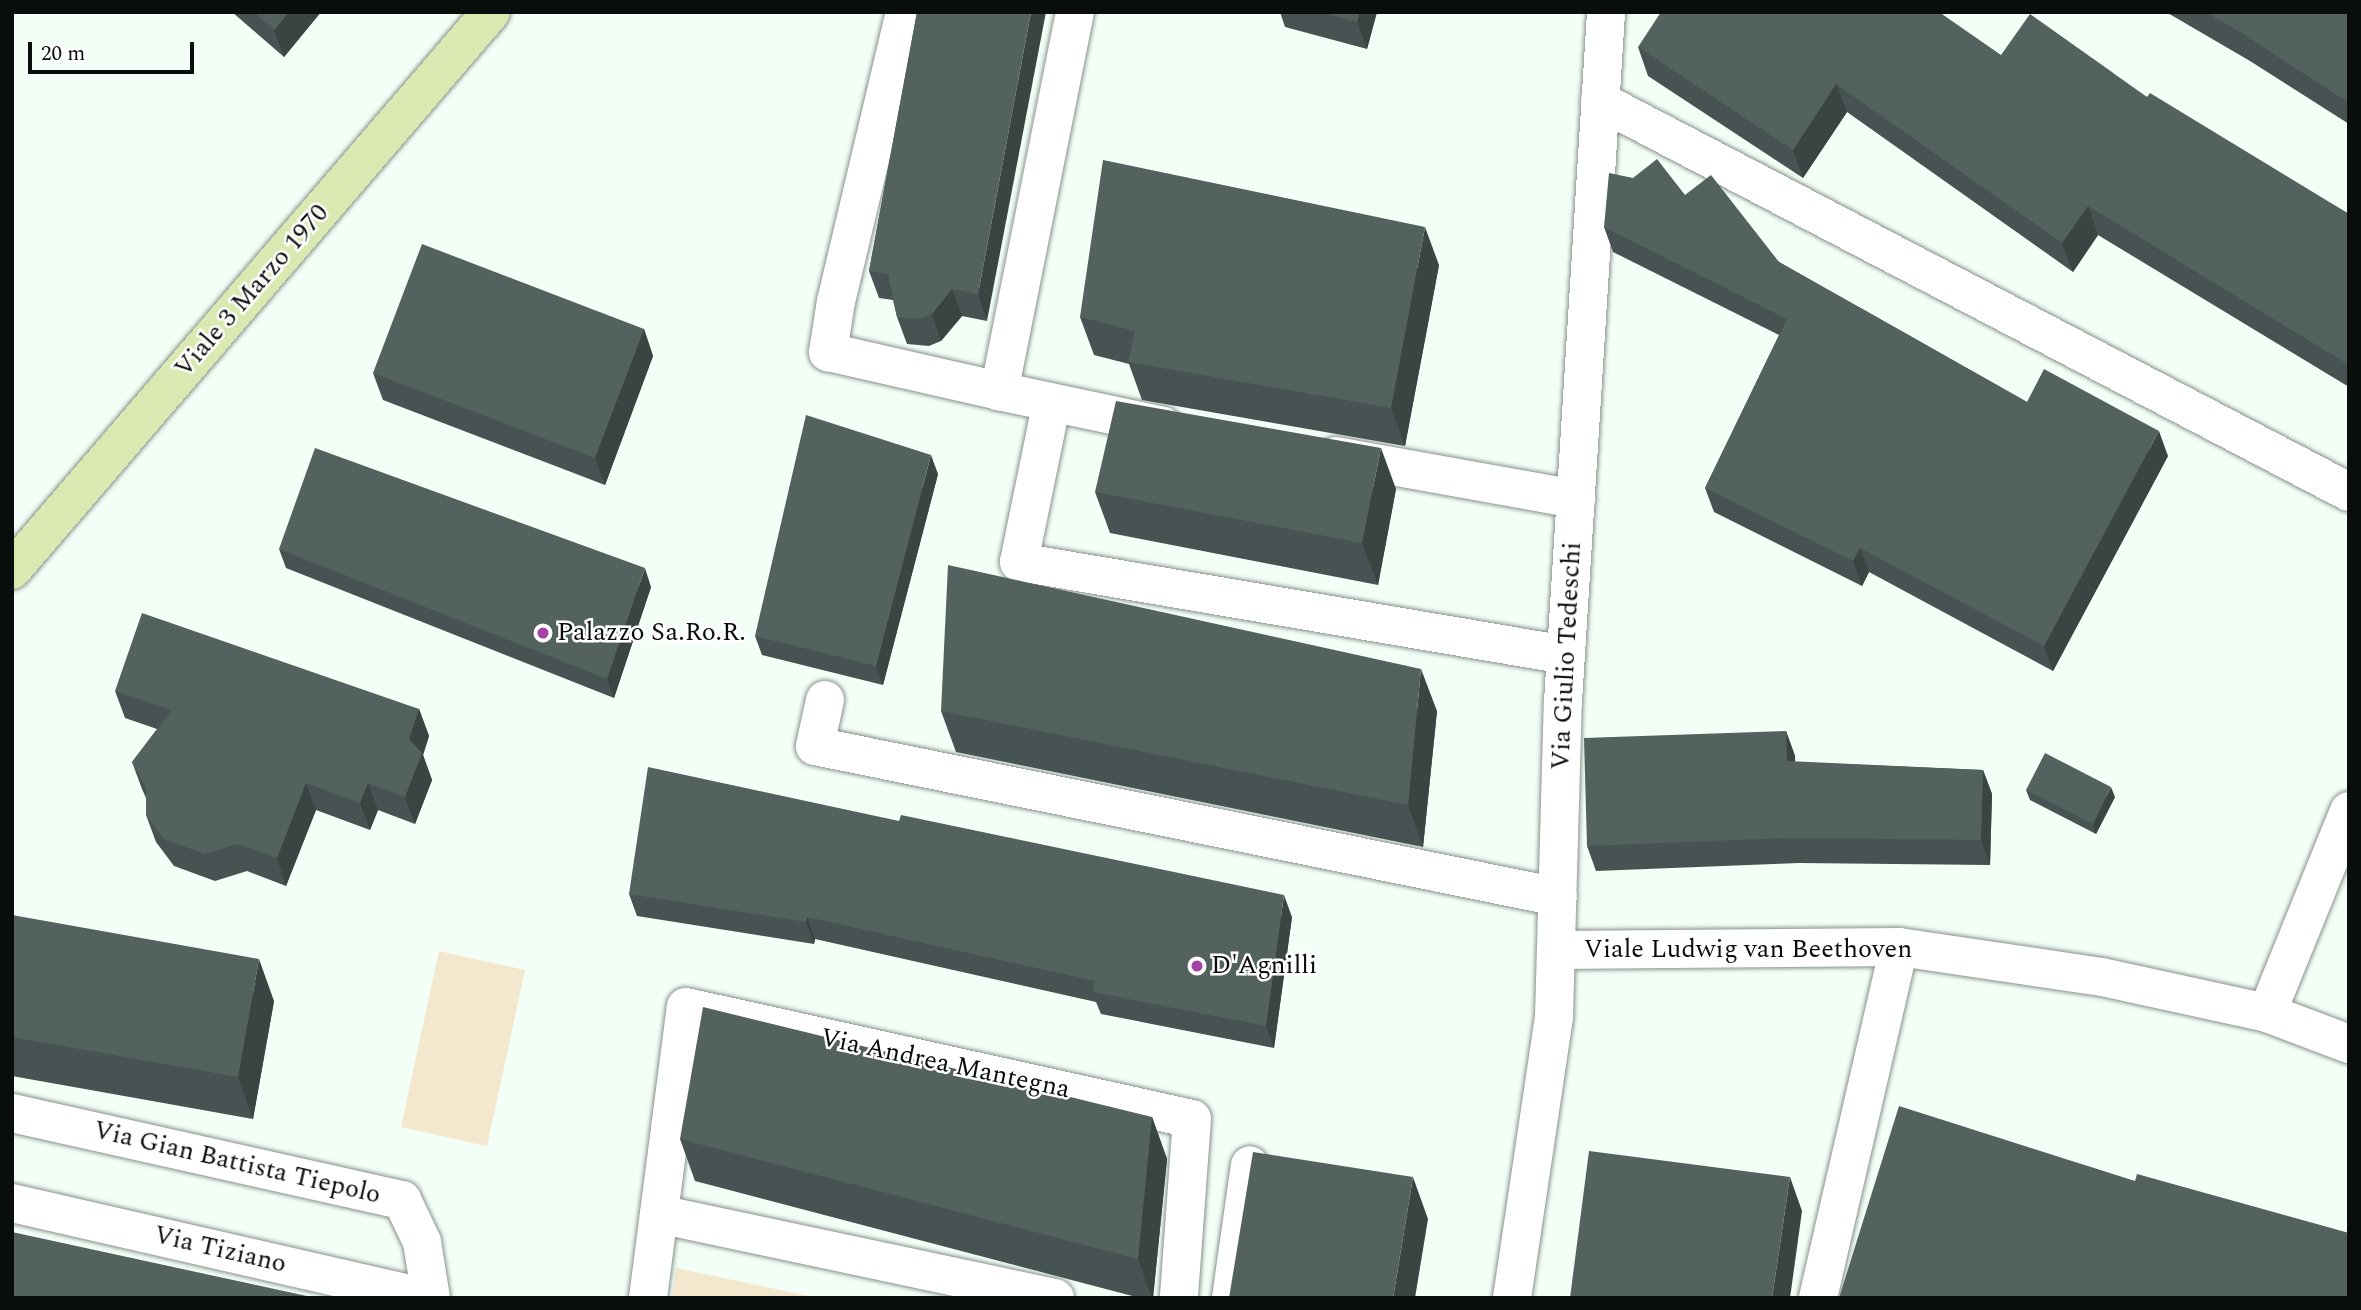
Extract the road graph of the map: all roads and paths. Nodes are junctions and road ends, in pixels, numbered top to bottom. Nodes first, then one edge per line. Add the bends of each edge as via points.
1 (491, 12) edge
2 (905, 12) edge
3 (1075, 12) edge
4 (1602, 19) edge
5 (1600, 101) junction
6 (999, 391) junction
7 (1051, 405) junction
8 (1199, 432) edge
9 (1306, 451) edge
10 (2349, 492) edge
11 (1576, 499) junction
12 (12, 570) edge
13 (1566, 655) junction
14 (825, 700) dead end
15 (2349, 811) edge
16 (1558, 897) junction
17 (1899, 947) junction
18 (1556, 950) junction
19 (2267, 1013) junction
20 (2349, 1044) edge
21 (12, 1113) edge
22 (1250, 1165) edge
23 (12, 1203) edge
24 (659, 1214) junction
25 (429, 1298) edge
26 (648, 1298) edge
27 (1055, 1298) edge
28 (1179, 1298) edge
29 (1231, 1298) edge
30 (1512, 1298) edge
31 (1818, 1298) edge

1 - 12 main road, Viale 3 Marzo 1970
2 - 6 street via 828,352
3 - 6 street
4 - 5 street, Via Giulio Tedeschi
5 - 10 street
5 - 11 street, Via Giulio Tedeschi
6 - 7 street
7 - 8 street
7 - 13 street via 1019,562
9 - 11 street
11 - 13 street, Via Giulio Tedeschi
13 - 16 street, Via Giulio Tedeschi
14 - 16 street via 815,746
15 - 19 street
16 - 18 street, Via Giulio Tedeschi
17 - 18 street, Viale Ludwig van Beethoven
17 - 19 street, Viale Ludwig van Beethoven via 2102,977
17 - 31 street
18 - 30 street, Via Giulio Tedeschi via 1554,1017
19 - 20 street, Viale Ludwig van Beethoven
21 - 25 street, Via Gian Battista Tiepolo via 402,1200 422,1242
22 - 29 street
23 - 25 street, Via Tiziano
24 - 26 street, Via Andrea Mantegna
24 - 27 street
24 - 28 street, Via Andrea Mantegna via 686,1007 1192,1119

